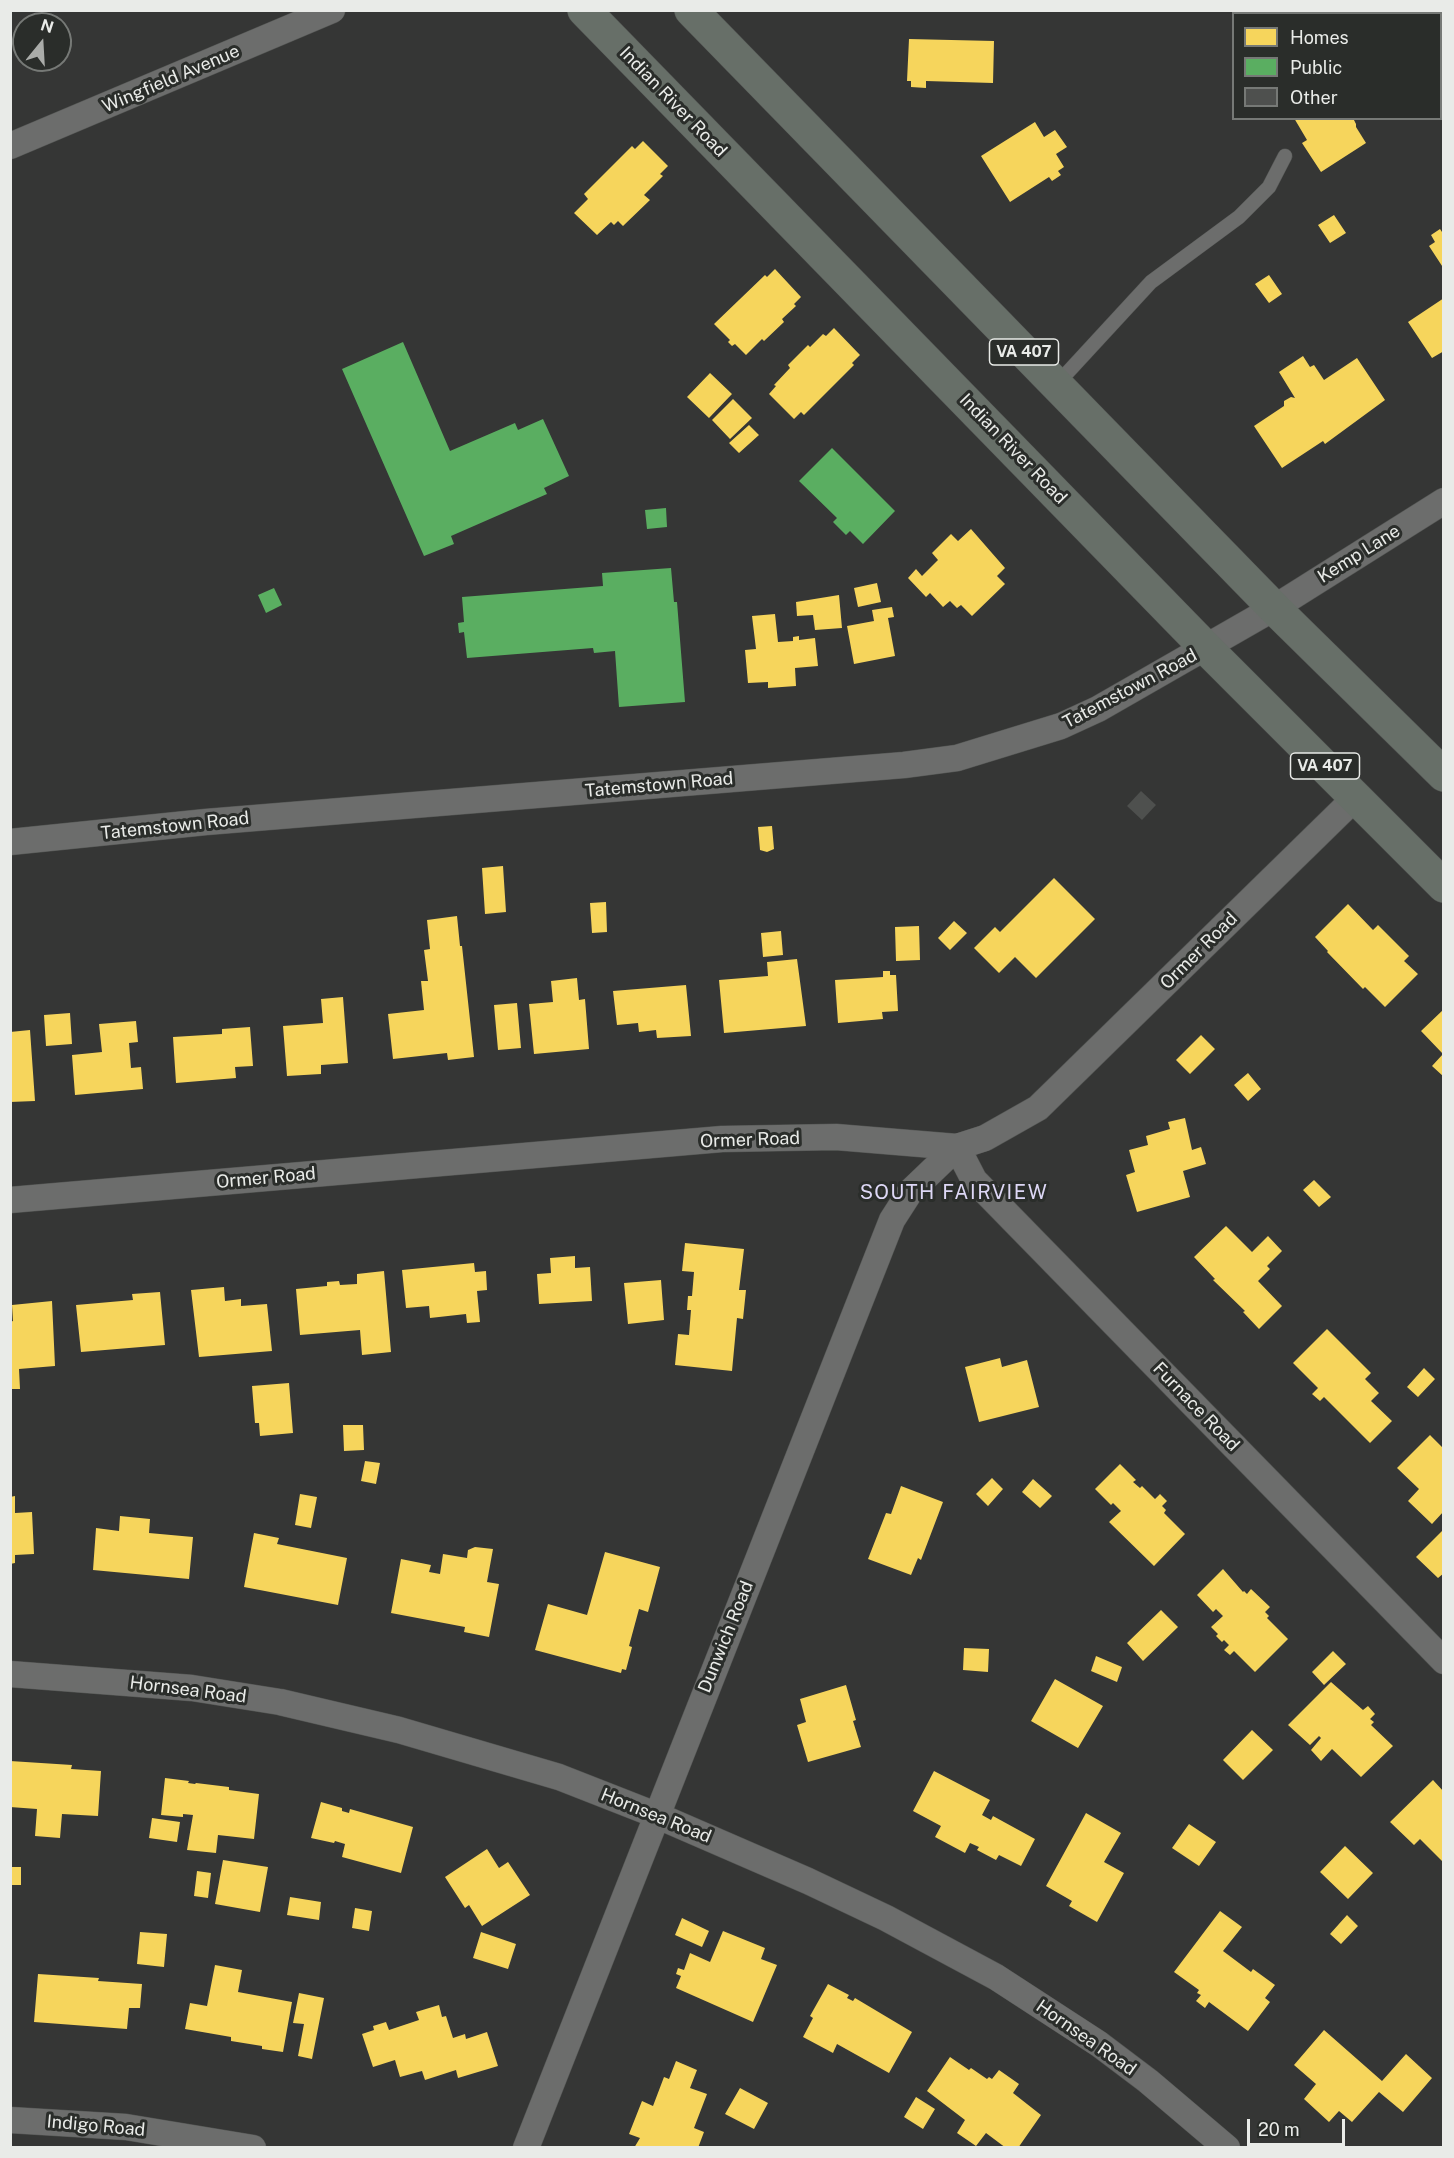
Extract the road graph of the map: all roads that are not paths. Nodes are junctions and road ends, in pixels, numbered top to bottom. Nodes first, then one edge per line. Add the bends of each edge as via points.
1 (332, 10) edge
2 (584, 10) edge
3 (692, 10) edge
4 (10, 146) edge
5 (1285, 156) dead end
6 (1056, 385) junction
7 (1443, 501) edge
8 (1274, 608) junction
9 (1206, 648) junction
10 (1443, 775) edge
11 (1356, 797) junction
12 (10, 842) edge
13 (1443, 886) edge
14 (957, 1147) junction
15 (10, 1200) edge
16 (1443, 1661) edge
17 (10, 1674) edge
18 (656, 1815) junction
19 (10, 2120) edge
20 (253, 2148) edge
21 (526, 2148) edge
22 (1227, 2148) edge

1 - 4 street, Wingfield Avenue
2 - 9 main road, Indian River Road / VA 407
3 - 6 main road, VA 407
5 - 6 lane via 1269,187 1239,217 1151,282
6 - 8 main road, VA 407
7 - 8 street, Kemp Lane
8 - 9 street, Tatemstown Road
8 - 10 main road, VA 407
9 - 11 main road, Indian River Road / VA 407
9 - 12 street, Tatemstown Road via 1061,726 957,758
11 - 13 main road, Indian River Road / VA 407
11 - 14 street, Ormer Road via 1038,1108 985,1138
14 - 15 street, Ormer Road via 836,1137 722,1139
14 - 16 street, Furnace Road via 974,1180
14 - 18 street, Dunwich Road via 910,1192 892,1220
17 - 18 street, Hornsea Road via 192,1688 280,1702 399,1730 559,1777
18 - 21 street, Dunwich Road
18 - 22 street, Hornsea Road via 876,1913 996,1977 1099,2044
19 - 20 street, Indigo Road via 126,2127

